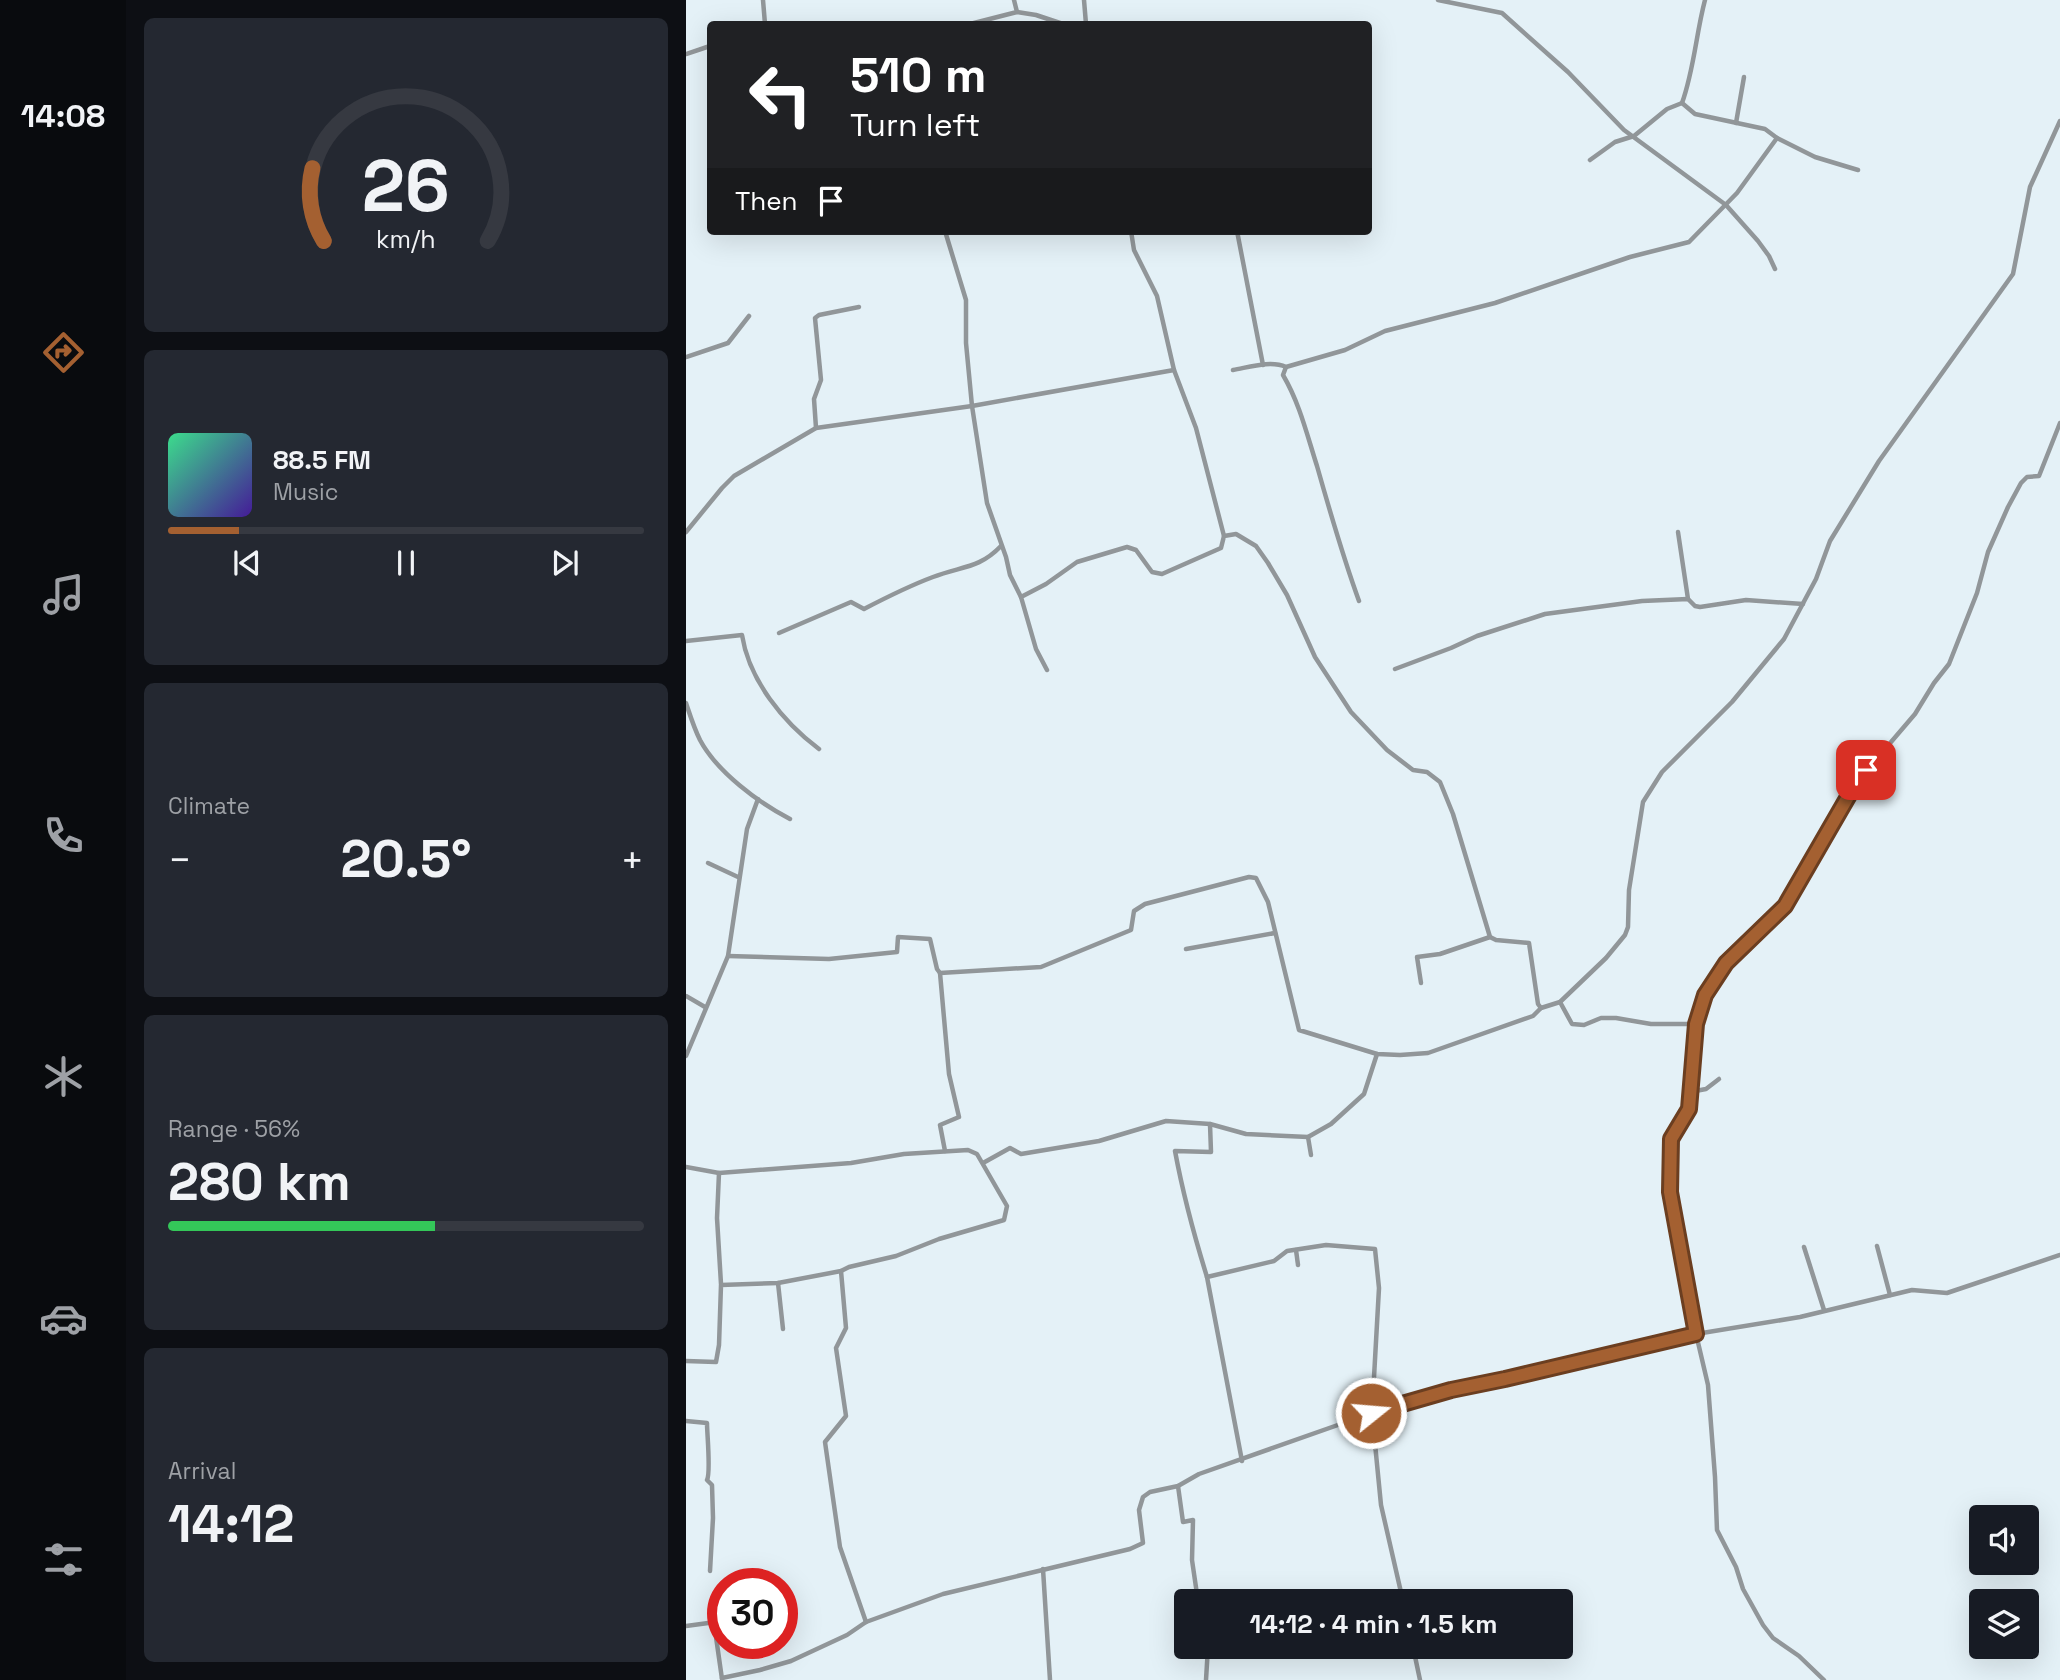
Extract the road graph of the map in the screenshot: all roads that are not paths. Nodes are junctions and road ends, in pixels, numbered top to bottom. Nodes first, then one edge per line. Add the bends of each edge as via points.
1 (763, 0) edge
2 (1014, 0) edge
3 (1084, 0) edge
4 (1438, 0) edge
5 (1705, 0) edge
6 (1017, 12) junction
7 (765, 21) edge
8 (982, 21) edge
9 (1054, 21) edge
10 (1086, 21) edge
11 (707, 47) edge
12 (686, 54) edge
13 (1744, 77) dead end
14 (1682, 103) junction
15 (2060, 121) edge
16 (1736, 124) junction
17 (1634, 136) junction
18 (1777, 138) junction
19 (1590, 160) dead end
20 (1858, 170) dead end
21 (1726, 205) junction
22 (947, 235) edge
23 (1132, 235) edge
24 (1238, 235) edge
25 (1775, 270) dead end
26 (859, 307) dead end
27 (749, 316) dead end
28 (686, 357) edge
29 (1263, 365) junction
30 (1286, 367) junction
31 (1174, 370) junction
32 (1233, 370) dead end
33 (972, 406) junction
34 (2060, 423) edge
35 (817, 428) junction
36 (686, 532) edge
37 (1678, 532) dead end
38 (1224, 536) junction
39 (1001, 546) junction
40 (1021, 597) junction
41 (1688, 599) junction
42 (1359, 601) dead end
43 (1804, 604) junction
44 (779, 633) dead end
45 (686, 641) edge
46 (1395, 669) dead end
47 (1047, 670) dead end
48 (686, 703) edge
49 (819, 749) dead end
50 (758, 799) junction
51 (790, 819) dead end
52 (708, 863) dead end
53 (738, 877) junction
54 (1275, 933) junction
55 (1490, 937) junction
56 (1186, 949) dead end
57 (728, 956) junction
58 (940, 973) junction
59 (1421, 983) dead end
60 (686, 996) edge
61 (1560, 1002) junction
62 (705, 1007) junction
63 (1541, 1008) junction
64 (1696, 1024) junction
65 (1377, 1054) junction
66 (686, 1056) edge
67 (1719, 1079) dead end
68 (1690, 1092) junction
69 (1210, 1124) junction
70 (1308, 1137) junction
71 (945, 1151) junction
72 (1311, 1155) dead end
73 (983, 1163) junction
74 (686, 1167) edge
75 (719, 1173) junction
76 (1877, 1246) dead end
77 (1804, 1247) dead end
78 (1296, 1250) junction
79 (2060, 1255) edge
80 (1298, 1265) dead end
81 (841, 1271) junction
82 (1207, 1277) junction
83 (778, 1283) junction
84 (722, 1285) junction
85 (1890, 1295) junction
86 (1824, 1310) junction
87 (783, 1329) dead end
88 (1696, 1334) junction
89 (686, 1361) edge
90 (1371, 1413) junction
91 (686, 1421) edge
92 (1242, 1461) junction
93 (1178, 1486) junction
94 (710, 1568) edge
95 (1042, 1569) junction
96 (1196, 1589) edge
97 (1400, 1589) edge
98 (866, 1622) junction
99 (707, 1624) edge
100 (686, 1626) edge
101 (718, 1659) edge
102 (1207, 1659) edge
103 (1416, 1659) edge
104 (721, 1679) edge
105 (1050, 1680) edge
106 (1206, 1680) edge
107 (1420, 1680) edge
108 (1824, 1680) edge

1 - 7 street
2 - 6 street
3 - 10 street
4 - 17 street via 1502,13
5 - 14 street
6 - 8 street
6 - 9 street
11 - 12 street
13 - 16 street
14 - 16 street via 1695,114
14 - 17 street via 1667,109
15 - 43 street via 2030,187 2013,274 1879,461 1830,541
16 - 18 street via 1765,129
17 - 19 street via 1615,142
17 - 21 street
18 - 20 street via 1815,157
18 - 21 street
21 - 25 street via 1758,241
21 - 30 street via 1689,242 1495,303 1385,331 1345,350
22 - 33 street via 966,300
23 - 31 street via 1157,296
24 - 29 street
26 - 35 street via 815,318 821,380 814,399
27 - 28 street via 728,343
29 - 30 street
29 - 32 street
30 - 42 street via 1283,375 1306,428
31 - 33 street
31 - 38 street via 1196,428
33 - 35 street
33 - 39 street via 987,503
34 - 64 street via 2039,476 2026,477 2021,483 1987,551 1977,593 1949,664 1915,714 1856,783 1785,906 1726,963 1705,995
35 - 36 street via 734,476
37 - 41 street
38 - 40 street via 1221,548 1162,575 1152,572 1136,550 1127,547 1077,562
38 - 55 street via 1236,534 1256,546 1287,595 1320,666 1351,712 1387,750 1413,770 1427,772 1440,782
39 - 40 street
39 - 44 street via 988,560 936,576 864,610 851,602
40 - 47 street
41 - 43 street via 1700,607 1746,600
41 - 46 street via 1545,614
43 - 61 street via 1763,665 1662,772 1643,802 1625,934
45 - 49 street via 742,635 745,656 766,695
48 - 50 street via 701,741 719,767
50 - 51 street
50 - 53 street
52 - 53 street
53 - 57 street
54 - 56 street
54 - 58 street via 1268,902 1256,878 1248,877 1145,904 1134,911 1131,930 1041,967
54 - 65 street via 1299,1030
55 - 59 street via 1417,957
55 - 63 street via 1529,943
57 - 58 street via 829,959 897,952 898,937 930,939
57 - 62 street
58 - 71 street via 959,1118 940,1125
60 - 62 street
61 - 63 street
61 - 64 street via 1573,1024 1616,1018
62 - 66 street
63 - 65 street via 1533,1016 1428,1054
64 - 68 street
65 - 70 street via 1364,1094 1331,1124
67 - 68 street
68 - 88 street via 1689,1109 1671,1139 1670,1192
69 - 70 street via 1245,1134
69 - 73 street via 1166,1121 1099,1141 1021,1154 1010,1148
69 - 82 street via 1211,1152 1175,1151
70 - 72 street
71 - 73 street via 968,1150
71 - 75 street
73 - 81 street via 1007,1206 1004,1220
74 - 75 street
75 - 84 street
76 - 85 street
77 - 86 street
78 - 80 street
78 - 82 street via 1274,1261
78 - 90 street via 1326,1245 1375,1249 1379,1288
79 - 85 street via 1947,1293 1912,1290
81 - 83 street
81 - 98 street via 846,1328 836,1348 846,1416 825,1442 840,1548
82 - 92 street
83 - 84 street
83 - 87 street
84 - 89 street via 716,1362
85 - 86 street
86 - 88 street
88 - 90 street
88 - 108 street via 1708,1385 1717,1530 1763,1625
90 - 92 street
90 - 97 street via 1381,1506
91 - 94 street via 707,1423 707,1480 712,1485 713,1518
92 - 93 street
93 - 95 street via 1143,1497 1139,1510 1143,1543
93 - 96 street via 1184,1522 1193,1520
95 - 98 street via 943,1594
95 - 105 street
98 - 104 street via 790,1661
99 - 100 street
101 - 104 street
102 - 106 street
103 - 107 street

